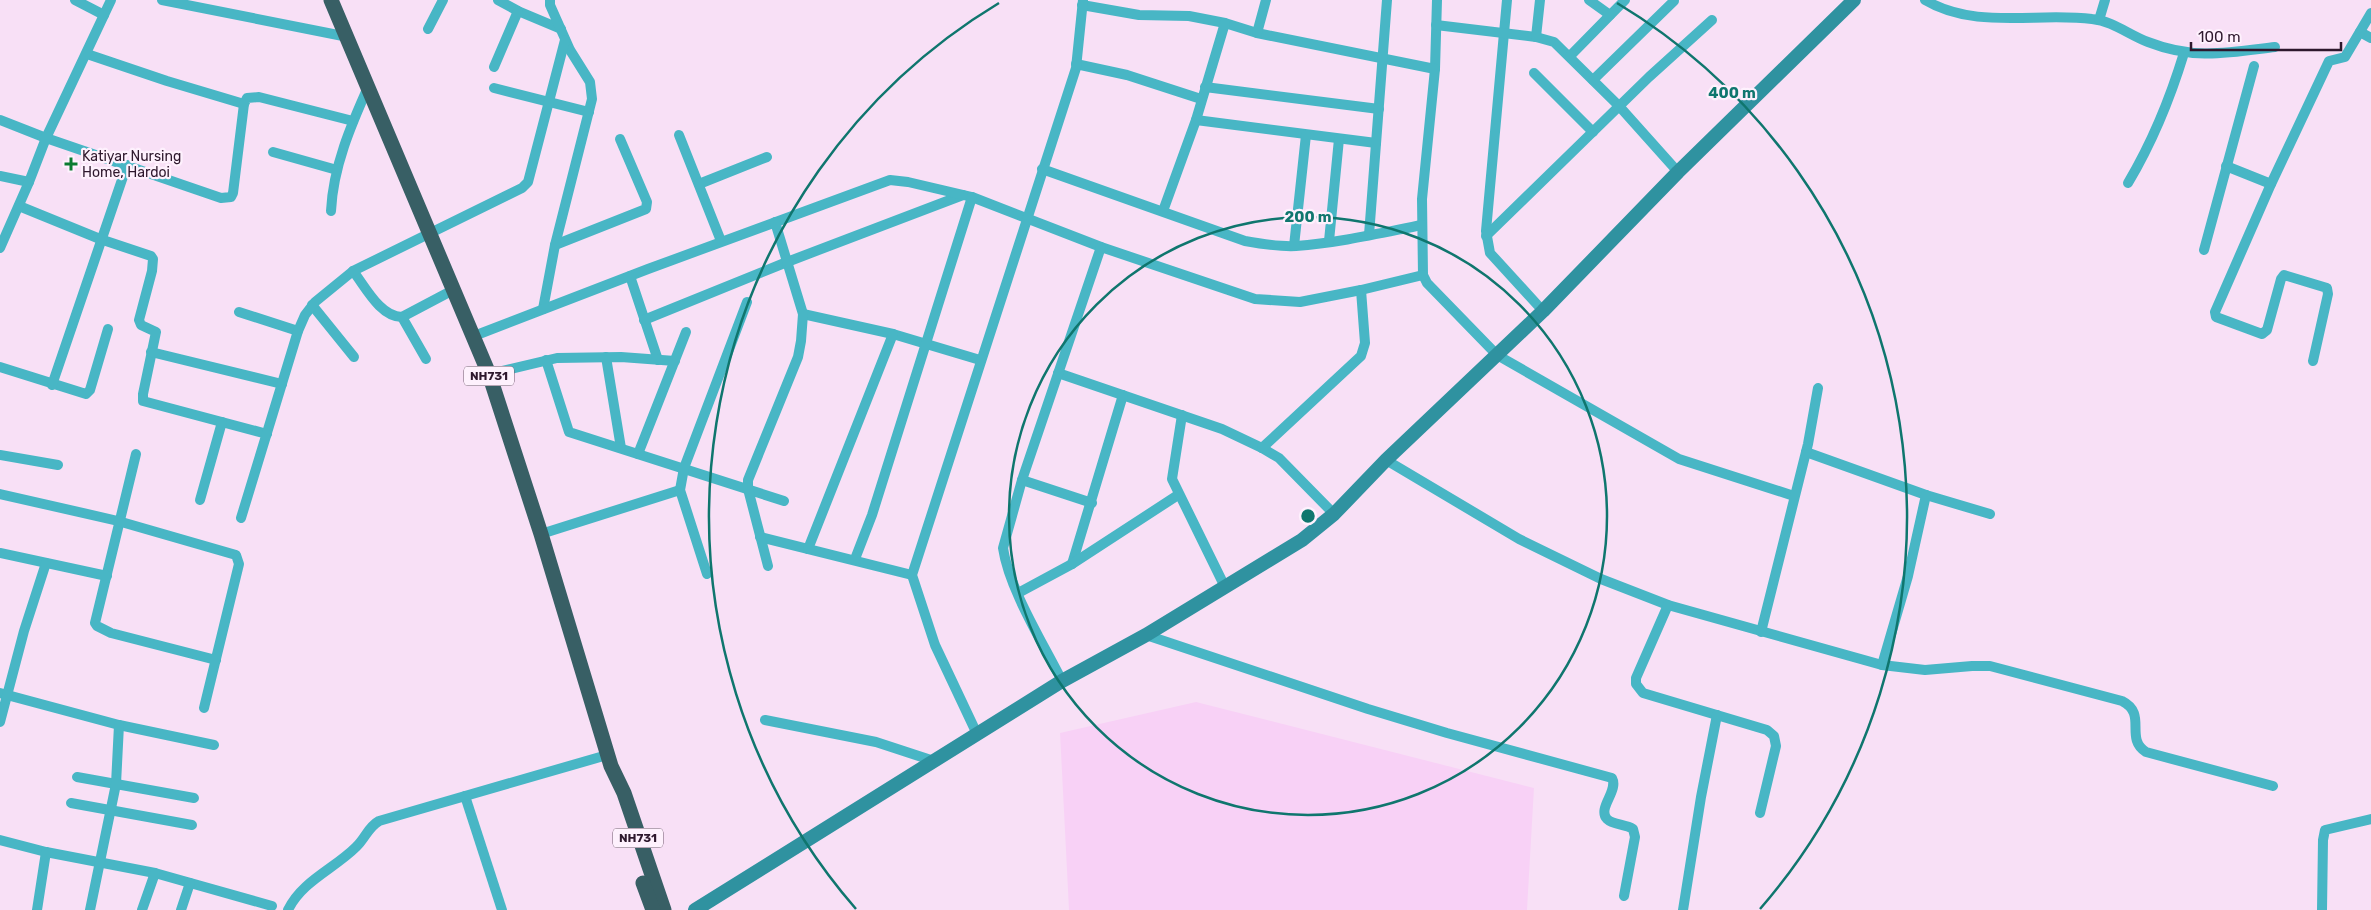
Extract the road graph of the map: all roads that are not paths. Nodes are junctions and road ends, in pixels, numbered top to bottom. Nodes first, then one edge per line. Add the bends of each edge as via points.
1 (75, 0) edge
2 (111, 0) edge
3 (162, 0) edge
4 (332, 0) edge
5 (443, 0) edge
6 (498, 0) edge
7 (550, 0) edge
8 (1266, 0) edge
9 (1387, 0) edge
10 (1437, 0) edge
11 (1507, 0) edge
12 (1540, 0) edge
13 (1589, 0) edge
14 (1625, 0) edge
15 (1854, 0) edge
16 (1925, 0) edge
17 (2105, 0) edge
18 (1674, 1) edge
19 (1082, 2) edge
20 (518, 11) junction
21 (2371, 13) edge
22 (104, 15) junction
23 (1610, 15) junction
24 (1712, 20) dead end
25 (2099, 20) junction
26 (1225, 23) junction
27 (1436, 25) junction
28 (428, 29) dead end
29 (560, 29) junction
30 (2360, 32) junction
31 (1257, 33) junction
32 (1503, 33) junction
33 (348, 37) junction
34 (1536, 37) junction
35 (2371, 38) edge
36 (565, 40) junction
37 (2275, 47) dead end
38 (2184, 53) junction
39 (87, 54) junction
40 (1570, 56) junction
41 (1384, 59) junction
42 (1076, 64) junction
43 (2254, 66) dead end
44 (494, 67) dead end
45 (1435, 69) junction
46 (1534, 73) dead end
47 (1593, 80) junction
48 (369, 85) junction
49 (494, 88) dead end
50 (1205, 88) junction
51 (1201, 99) junction
52 (549, 102) junction
53 (244, 104) junction
54 (1618, 106) junction
55 (1379, 109) junction
56 (589, 112) junction
57 (0, 120) edge
58 (1196, 120) junction
59 (353, 121) junction
60 (1593, 132) junction
61 (1306, 134) junction
62 (679, 135) dead end
63 (46, 138) junction
64 (620, 139) dead end
65 (1339, 139) junction
66 (1376, 143) junction
67 (273, 152) dead end
68 (766, 157) dead end
69 (127, 165) junction
70 (2226, 166) junction
71 (1042, 169) junction
72 (337, 170) junction
73 (1678, 172) junction
74 (0, 176) edge
75 (29, 182) junction
76 (2128, 183) dead end
77 (699, 184) junction
78 (2271, 184) junction
79 (967, 196) junction
80 (19, 206) junction
81 (1163, 211) junction
82 (331, 212) dead end
83 (1026, 218) junction
84 (775, 222) junction
85 (1422, 225) junction
86 (430, 232) junction
87 (1369, 235) junction
88 (1486, 236) junction
89 (100, 239) junction
90 (721, 242) junction
91 (1329, 242) junction
92 (555, 245) junction
93 (1294, 246) junction
94 (1101, 247) junction
95 (0, 248) edge
96 (2204, 250) dead end
97 (787, 262) junction
98 (353, 271) junction
99 (1423, 275) junction
100 (630, 276) junction
101 (455, 289) junction
102 (1361, 290) junction
103 (747, 302) dead end
104 (312, 305) junction
105 (543, 310) junction
106 (1543, 311) junction
107 (239, 312) dead end
108 (803, 314) junction
109 (402, 317) junction
110 (644, 320) junction
111 (108, 329) dead end
112 (298, 331) junction
113 (686, 332) dead end
114 (893, 334) junction
115 (474, 336) junction
116 (926, 344) junction
117 (151, 352) junction
118 (1497, 355) junction
119 (354, 357) dead end
120 (606, 357) junction
121 (426, 359) dead end
122 (546, 360) junction
123 (658, 360) junction
124 (980, 360) junction
125 (675, 361) junction
126 (2313, 361) dead end
127 (0, 367) edge
128 (1058, 373) junction
129 (489, 374) junction
130 (282, 384) junction
131 (52, 385) junction
132 (1818, 388) dead end
133 (1123, 395) junction
134 (1182, 415) junction
135 (222, 422) junction
136 (267, 434) junction
137 (621, 448) junction
138 (1262, 448) junction
139 (1806, 452) junction
140 (136, 454) dead end
141 (638, 454) junction
142 (0, 455) edge
143 (1386, 460) junction
144 (58, 465) dead end
145 (684, 468) junction
146 (1022, 480) junction
147 (748, 488) junction
148 (680, 490) junction
149 (0, 494) edge
150 (1178, 495) junction
151 (1926, 495) junction
152 (1794, 496) junction
153 (200, 500) dead end
154 (784, 501) dead end
155 (1092, 503) junction
156 (1334, 514) junction
157 (1990, 514) dead end
158 (242, 518) dead end
159 (118, 521) junction
160 (540, 534) junction
161 (760, 537) junction
162 (808, 549) junction
163 (0, 553) edge
164 (855, 559) junction
165 (46, 563) junction
166 (1072, 564) junction
167 (768, 566) dead end
168 (707, 574) dead end
169 (912, 575) junction
170 (107, 576) junction
171 (1225, 587) junction
172 (1018, 593) junction
173 (1668, 605) junction
174 (1761, 632) junction
175 (1146, 635) junction
176 (216, 660) junction
177 (1882, 665) junction
178 (1062, 681) junction
179 (3, 693) edge
180 (204, 708) dead end
181 (1717, 715) junction
182 (765, 720) dead end
183 (0, 722) edge
184 (119, 725) junction
185 (977, 734) junction
186 (214, 745) dead end
187 (609, 760) junction
188 (934, 761) junction
189 (77, 777) dead end
190 (116, 784) junction
191 (2273, 786) dead end
192 (465, 796) junction
193 (194, 798) dead end
194 (71, 803) dead end
195 (110, 811) junction
196 (1760, 813) dead end
197 (2371, 819) edge
198 (192, 825) dead end
199 (0, 840) edge
200 (46, 852) junction
201 (98, 862) junction
202 (155, 872) junction
203 (190, 883) junction
204 (1624, 896) dead end
205 (272, 906) dead end
206 (37, 910) edge
207 (90, 910) edge
208 (142, 910) edge
209 (181, 910) edge
210 (288, 910) edge
211 (502, 910) edge
212 (653, 910) edge
213 (664, 910) edge
214 (695, 910) edge
215 (1683, 910) edge
216 (2322, 910) edge

1 - 22 street
2 - 22 street
3 - 33 street
4 - 33 highway, NH731
5 - 28 street
6 - 20 street
7 - 29 street
8 - 31 street
9 - 41 street
10 - 27 street
11 - 32 street
12 - 34 street
13 - 23 street
14 - 23 street
15 - 73 street
16 - 25 street via 1953,12 1976,17
17 - 25 street
18 - 47 street
19 - 26 street via 1118,12 1189,16
19 - 42 street
20 - 29 street
20 - 44 street
21 - 30 street
22 - 39 street
23 - 40 street
24 - 54 street
25 - 38 street via 2146,42
26 - 31 street
26 - 50 street
27 - 32 street
27 - 45 street
29 - 36 street
30 - 35 street
30 - 78 street via 2345,58 2329,61
31 - 41 street
32 - 34 street
32 - 88 street
33 - 48 highway, NH731
34 - 40 street via 1554,42
36 - 52 street
36 - 56 street via 590,82 592,99
37 - 38 street via 2223,54
38 - 76 street via 2160,124
39 - 53 street
39 - 63 street
40 - 47 street
41 - 45 street
41 - 55 street
42 - 51 street via 1127,75
42 - 71 street
43 - 70 street
45 - 85 street
46 - 60 street
47 - 54 street
48 - 59 street
48 - 86 highway, NH731
49 - 52 street
50 - 51 street
50 - 55 street
51 - 58 street
52 - 56 street
52 - 86 street via 528,182 522,188
53 - 59 street via 252,96
53 - 69 street via 234,193 231,196 211,195
54 - 60 street
54 - 73 street
55 - 66 street
56 - 92 street
57 - 63 street
58 - 61 street
58 - 81 street
59 - 72 street
60 - 88 street
61 - 65 street
61 - 93 street
62 - 77 street
63 - 69 street
63 - 75 street
64 - 92 street via 647,202 646,209
65 - 66 street
65 - 91 street
66 - 87 street
67 - 72 street
68 - 77 street
69 - 89 street
70 - 78 street
70 - 96 street
71 - 81 street
71 - 83 street
72 - 82 street
73 - 106 street
74 - 75 street
75 - 80 street
77 - 90 street
78 - 126 street via 2215,314 2262,334 2267,330 2284,275 2327,288
79 - 83 street
79 - 84 street via 890,180
79 - 97 street
79 - 116 street
80 - 89 street
80 - 95 street
81 - 93 street via 1246,241
83 - 94 street
83 - 124 street
84 - 90 street
84 - 97 street
85 - 87 street
85 - 99 street
86 - 98 street
86 - 101 highway, NH731
87 - 91 street
88 - 106 street via 1490,253
89 - 117 street via 153,259 139,320 141,325 156,332
89 - 131 street
90 - 100 street
91 - 93 street
92 - 105 street
94 - 102 street via 1255,299 1300,302
94 - 128 street
97 - 108 street
97 - 110 street
98 - 104 street
98 - 109 street via 385,312
99 - 102 street
99 - 118 street
100 - 105 street
100 - 110 street
101 - 109 street
101 - 115 highway, NH731
102 - 138 street via 1365,343 1361,356
103 - 145 street
104 - 112 street
104 - 119 street
105 - 115 street
106 - 118 street
107 - 112 street
108 - 114 street
108 - 147 street via 798,357 748,480
109 - 121 street
110 - 123 street
111 - 131 street via 88,393
112 - 130 street
113 - 125 street
114 - 116 street
114 - 162 street
115 - 129 highway, NH731
116 - 124 street
116 - 164 street
117 - 130 street
117 - 135 street via 143,402
118 - 143 street
118 - 152 street via 1679,459
120 - 122 street
120 - 123 street
120 - 137 street
122 - 129 street
122 - 137 street via 569,432
123 - 125 street
124 - 169 street
125 - 141 street
127 - 131 street
128 - 133 street
128 - 146 street
129 - 160 highway, NH731
130 - 136 street
132 - 139 street
133 - 134 street
133 - 155 street
134 - 138 street
134 - 150 street via 1171,473
135 - 136 street
135 - 153 street
136 - 158 street
137 - 141 street
138 - 156 street via 1279,458
139 - 151 street
139 - 152 street
140 - 159 street
141 - 145 street
142 - 144 street
143 - 156 street
143 - 173 street via 1518,539 1601,579
145 - 147 street
145 - 148 street
146 - 155 street
146 - 172 street via 1003,548
147 - 154 street
147 - 161 street
148 - 160 street
148 - 168 street
149 - 159 street
150 - 166 street
150 - 171 street
151 - 157 street
151 - 177 street via 1908,576
152 - 174 street
155 - 166 street
156 - 171 street via 1302,540
159 - 170 street
159 - 176 street via 230,552 238,558
160 - 187 highway, NH731
161 - 162 street
161 - 167 street
162 - 164 street
163 - 165 street
164 - 169 street
165 - 170 street
165 - 179 street
166 - 172 street
169 - 185 street via 935,645
170 - 176 street via 95,619 97,626
171 - 175 street
172 - 178 street
173 - 174 street
173 - 181 street via 1636,684 1643,693
174 - 177 street
175 - 178 street
175 - 204 street via 1403,720 1612,778 1614,786 1605,817 1610,822 1633,829 1635,837
176 - 180 street
177 - 191 street via 1925,670 1990,666 2122,701 2135,711 2136,741 2146,752
178 - 185 street
179 - 183 street
179 - 184 street
181 - 196 street via 1767,730 1774,736 1776,746
181 - 215 street via 1700,797
182 - 188 street via 876,742
184 - 186 street
184 - 190 street
185 - 188 street
187 - 192 street
187 - 212 highway, NH731 via 614,794
187 - 213 highway, NH731
188 - 214 street
189 - 190 street
190 - 193 street
190 - 195 street
192 - 210 street via 373,825 356,848 300,890
192 - 211 street
194 - 195 street
195 - 198 street
195 - 201 street
197 - 216 street via 2325,830
199 - 200 street
200 - 201 street
200 - 206 street
201 - 202 street
201 - 207 street
202 - 203 street
202 - 208 street
203 - 205 street
203 - 209 street

